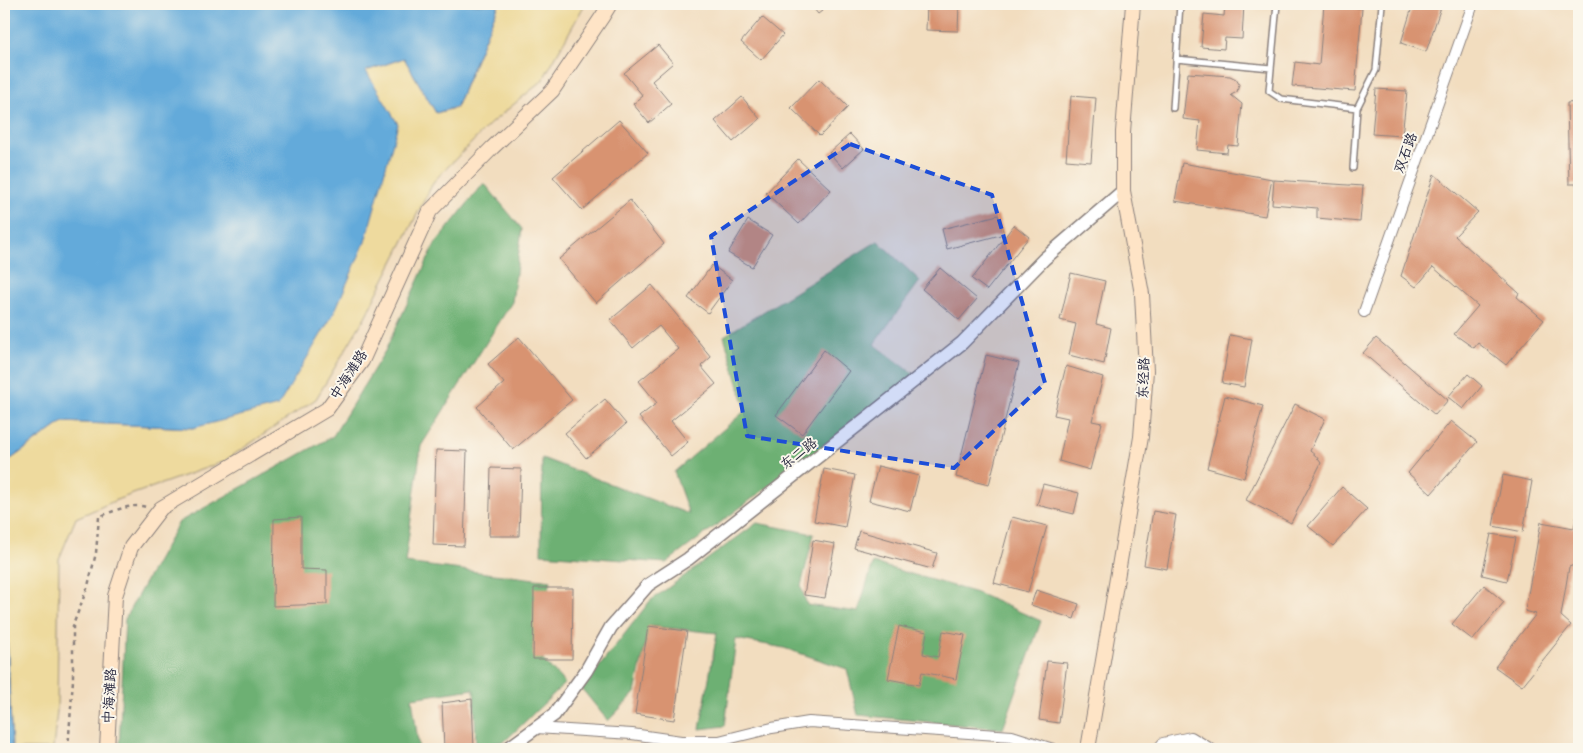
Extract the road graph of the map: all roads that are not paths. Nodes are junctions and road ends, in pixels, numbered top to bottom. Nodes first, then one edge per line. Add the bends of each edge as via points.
1 (610, 4) edge
2 (1133, 4) edge
3 (1180, 4) edge
4 (1277, 4) edge
5 (1382, 4) edge
6 (1473, 4) edge
7 (1176, 59) junction
8 (1271, 68) junction
9 (1173, 108) dead end
10 (1357, 108) junction
11 (1353, 168) dead end
12 (1123, 191) junction
13 (1364, 312) dead end
14 (536, 728) junction
15 (107, 749) edge
16 (507, 749) edge
17 (1054, 749) edge
18 (1088, 749) edge
19 (1158, 749) edge
20 (1211, 749) edge

1 - 15 main road, 中海滩路 via 552,91 430,211 362,361 327,409 161,508 131,547 115,596
2 - 12 main road, 东经路 via 1122,132
3 - 7 lane
4 - 8 lane
5 - 10 lane via 1376,70
6 - 13 street, 双石路
7 - 8 lane
7 - 9 lane
8 - 10 lane via 1268,91 1281,99
10 - 11 lane
12 - 14 street, 东二路 via 1044,259 962,343 696,553 648,585 611,627 586,671 554,715
12 - 18 main road, 东经路 via 1142,294 1146,371 1141,437
14 - 16 street, 东二路
14 - 17 street via 632,734 681,741 719,740 809,722 1012,736
19 - 20 street via 1163,744 1191,737

